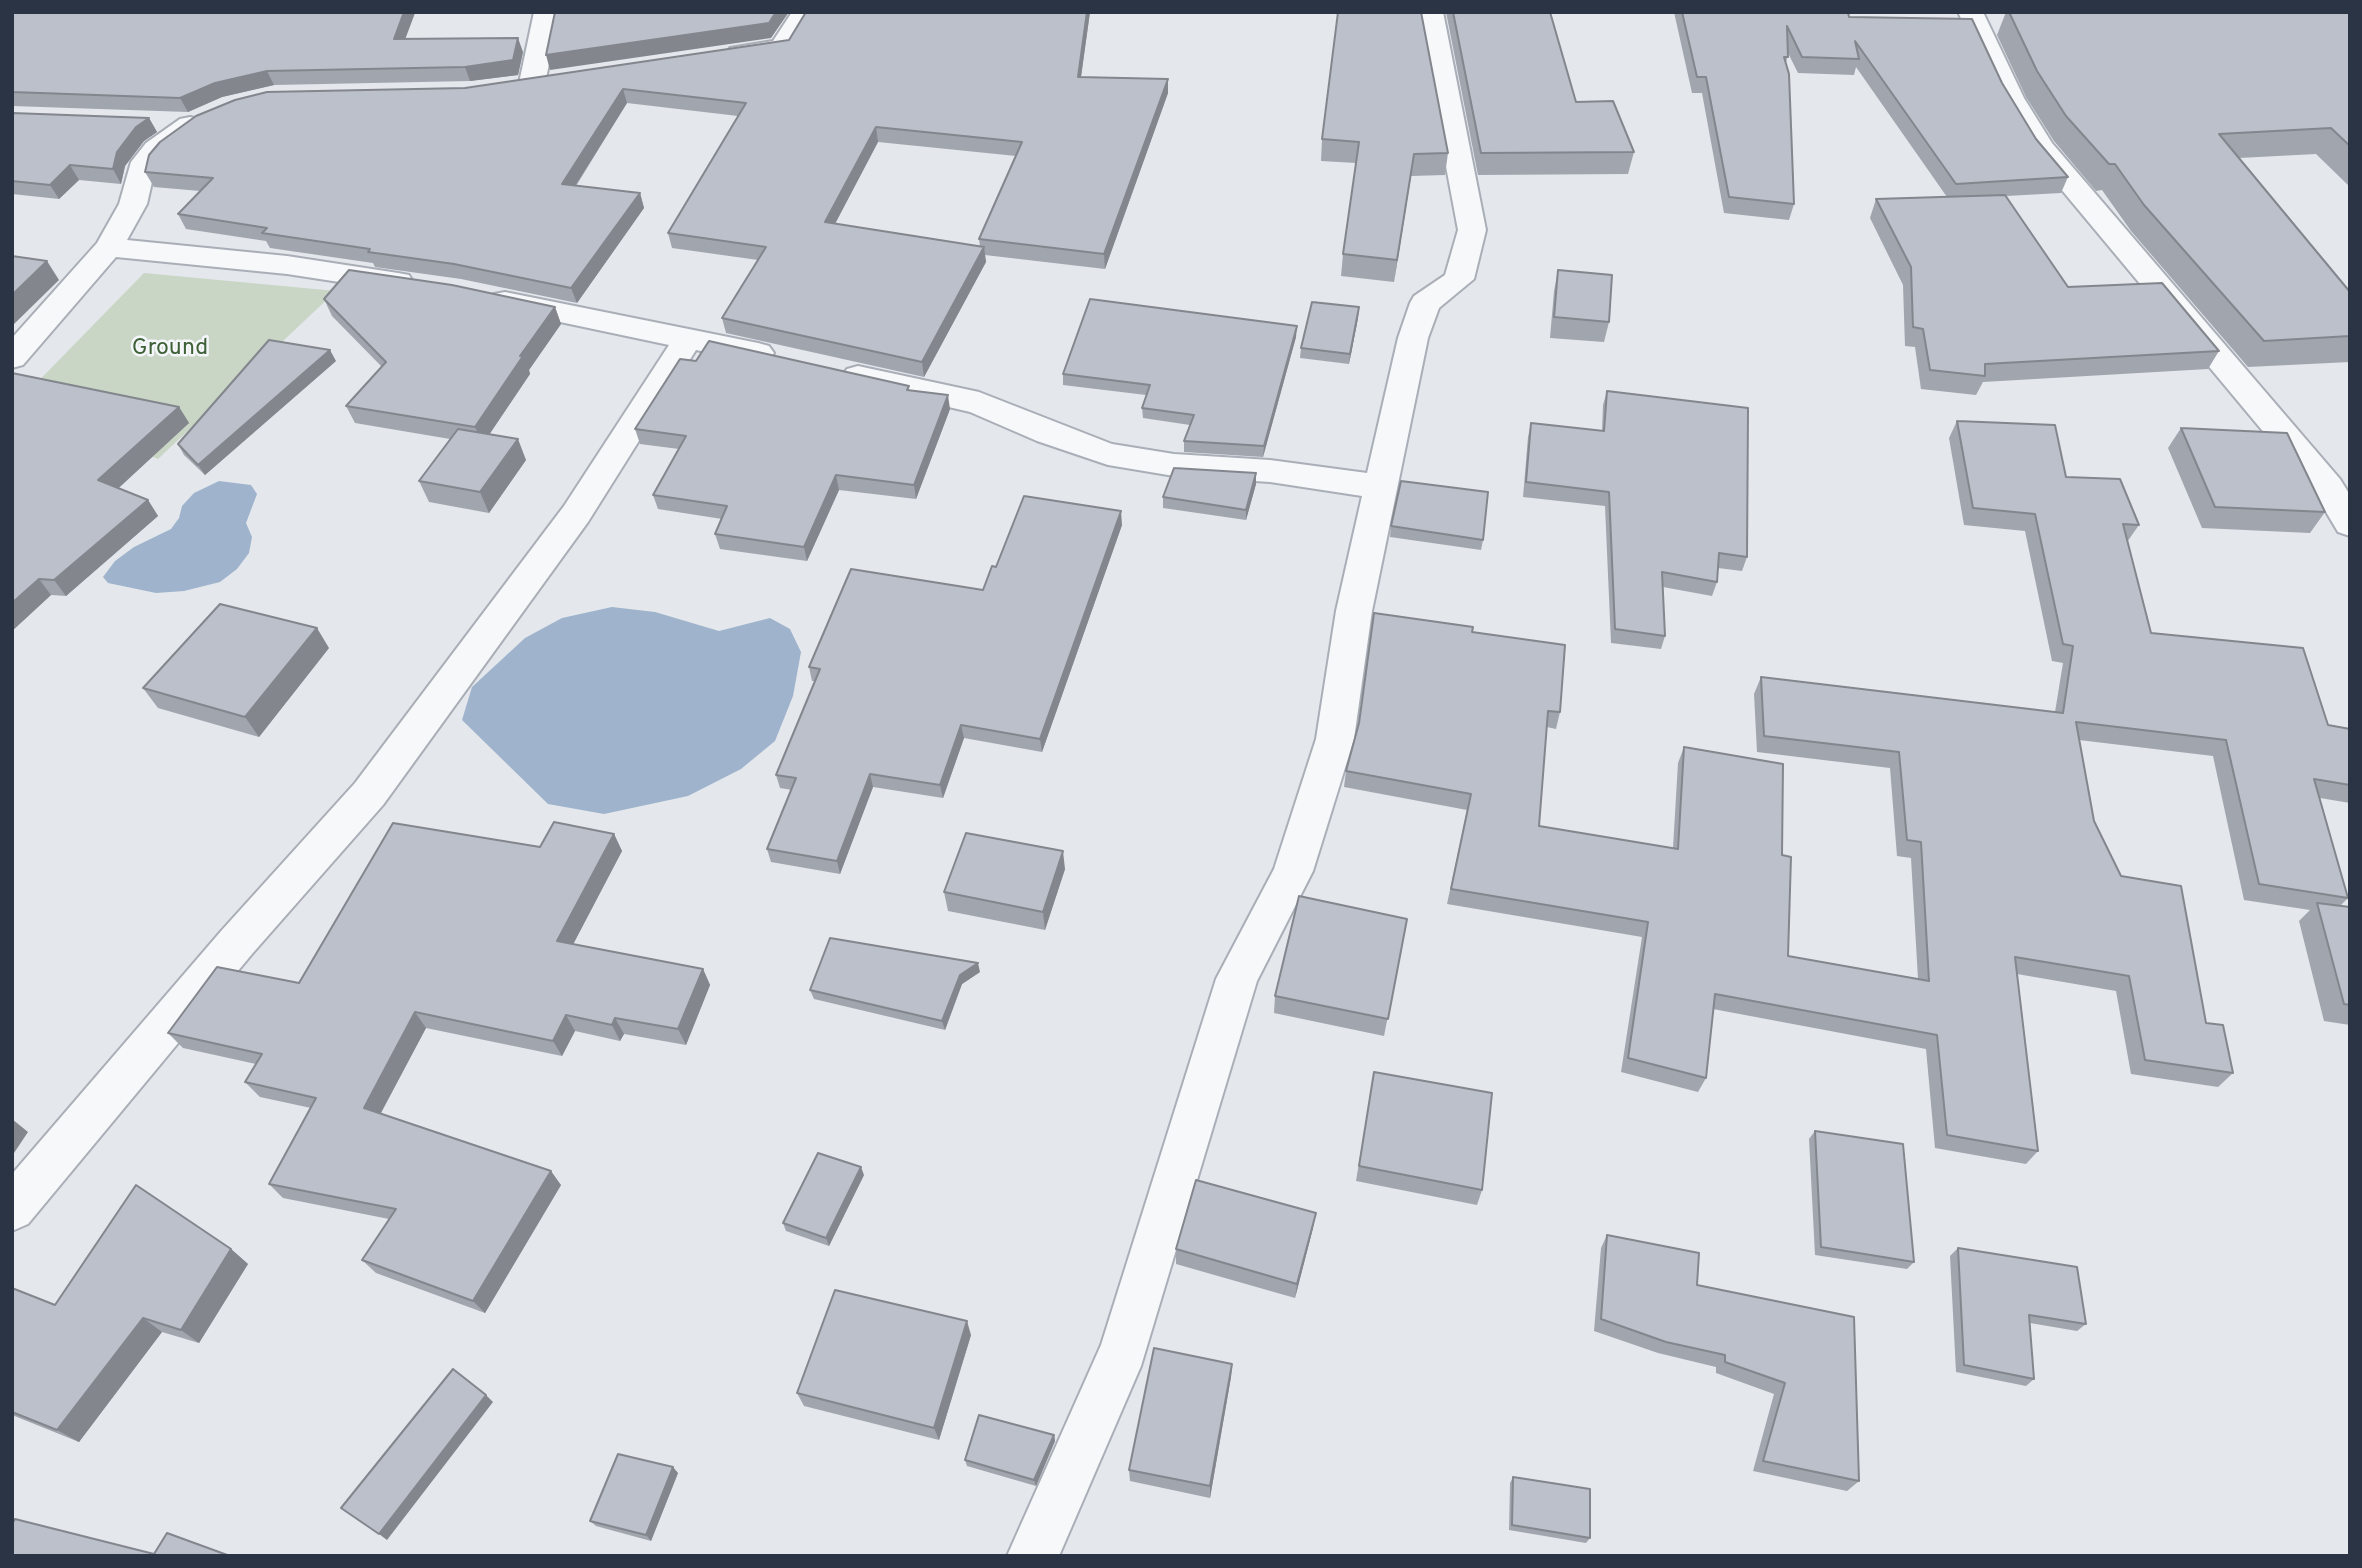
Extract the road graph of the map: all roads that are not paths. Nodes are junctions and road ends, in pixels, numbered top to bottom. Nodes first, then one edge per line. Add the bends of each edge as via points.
1 (547, 12) edge
2 (805, 12) edge
3 (1430, 12) edge
4 (1970, 12) edge
5 (715, 57) edge
6 (532, 83) edge
7 (151, 121) dead end
8 (109, 247) junction
9 (420, 285) edge
10 (474, 294) edge
11 (688, 339) junction
12 (12, 358) edge
13 (789, 359) edge
14 (828, 369) edge
15 (1383, 487) junction
16 (2350, 524) edge
17 (12, 1209) edge
18 (1033, 1556) edge

1 - 6 street
2 - 5 street via 782,47
3 - 15 street via 1472,230 1459,279 1425,303 1413,338
4 - 16 street via 2011,98 2041,146 2328,487
7 - 8 street via 202,119 156,149 141,168 133,204
8 - 9 street via 287,265
8 - 12 street
10 - 11 street
11 - 13 street
11 - 17 street via 576,514 369,794 237,942
14 - 15 street via 979,403 1108,454 1174,466 1270,471
15 - 18 street via 1354,611 1335,739 1293,871 1237,979 1124,1349

